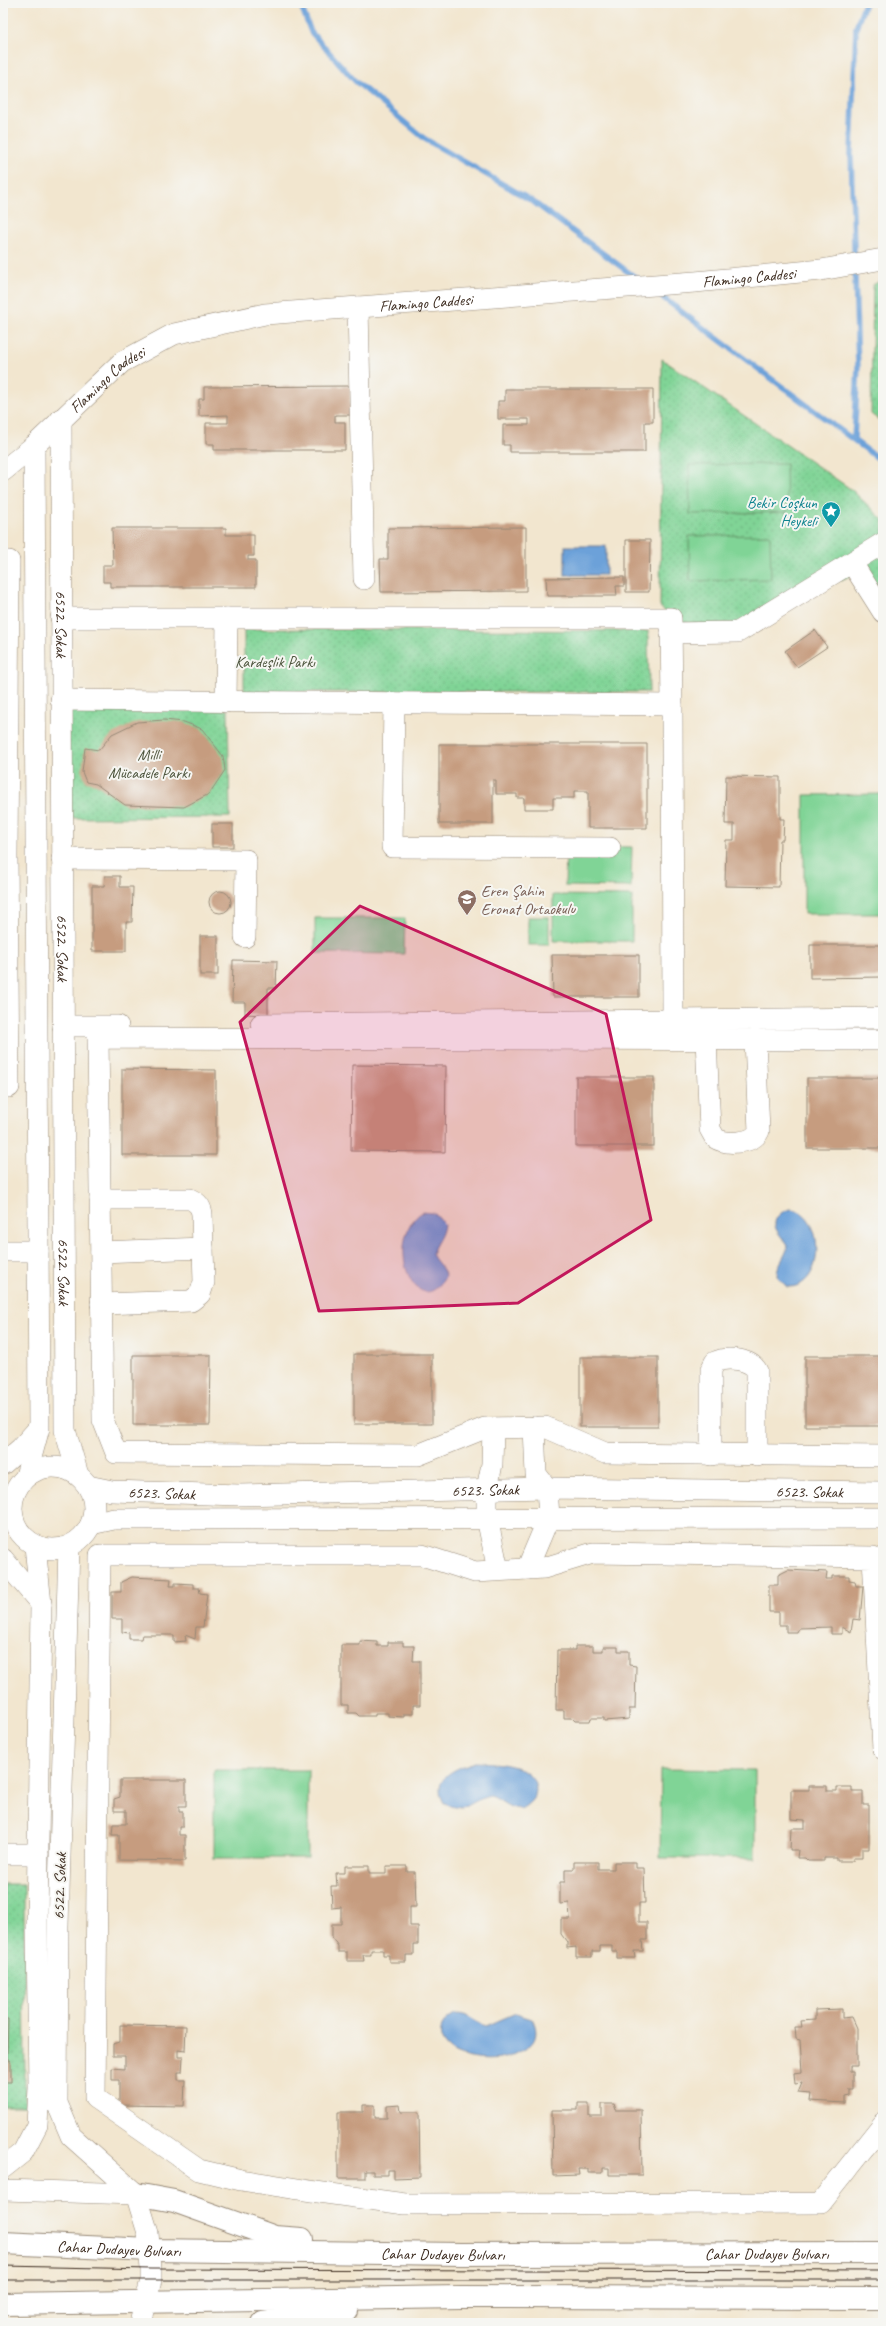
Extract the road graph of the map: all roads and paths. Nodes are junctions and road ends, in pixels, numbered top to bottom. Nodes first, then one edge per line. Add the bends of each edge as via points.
1 (883, 259) edge
2 (358, 306) junction
3 (61, 419) junction
4 (34, 446) junction
5 (3, 472) edge
6 (3, 486) edge
7 (883, 542) edge
8 (3, 561) edge
9 (852, 562) junction
10 (364, 579) dead end
11 (883, 612) edge
12 (61, 618) junction
13 (227, 618) junction
14 (671, 633) junction
15 (61, 700) junction
16 (226, 702) junction
17 (394, 703) junction
18 (672, 705) junction
19 (610, 848) dead end
20 (5, 857) edge
21 (36, 857) junction
22 (62, 859) junction
23 (245, 937) dead end
24 (883, 1018) edge
25 (673, 1020) junction
26 (63, 1026) junction
27 (706, 1039) junction
28 (755, 1039) junction
29 (883, 1040) edge
30 (3, 1087) edge
31 (100, 1199) junction
32 (203, 1248) junction
33 (3, 1251) edge
34 (38, 1251) junction
35 (101, 1252) junction
36 (101, 1304) junction
37 (534, 1427) junction
38 (39, 1428) junction
39 (493, 1428) junction
40 (711, 1455) junction
41 (758, 1456) junction
42 (883, 1456) edge
43 (3, 1464) edge
44 (26, 1476) junction
45 (83, 1480) junction
46 (547, 1488) junction
47 (487, 1489) junction
48 (883, 1492) edge
49 (549, 1517) junction
50 (487, 1518) junction
51 (883, 1518) edge
52 (91, 1524) junction
53 (35, 1546) junction
54 (69, 1546) junction
55 (3, 1559) edge
56 (527, 1569) junction
57 (498, 1570) junction
58 (40, 1604) junction
59 (883, 1749) edge
60 (3, 1854) edge
61 (38, 1854) junction
62 (883, 2124) edge
63 (3, 2168) edge
64 (3, 2190) edge
65 (136, 2194) junction
66 (3, 2244) edge
67 (150, 2250) junction
68 (883, 2253) edge
69 (461, 2254) junction
70 (462, 2297) junction
71 (883, 2298) edge
72 (146, 2302) junction
73 (3, 2304) edge
74 (140, 2323) edge
75 (263, 2323) edge

1 - 2 street, Flamingo Caddesi via 821,270 695,282
2 - 3 street, Flamingo Caddesi via 265,314 174,334 122,362
2 - 10 street
3 - 4 street, Flamingo Caddesi
3 - 12 street, 6522. Sokak
4 - 5 street
4 - 6 street via 24,465
4 - 21 street, 6522. Sokak
7 - 9 street
8 - 20 street via 9,561
9 - 11 street
9 - 14 street via 738,632
12 - 13 street
12 - 15 street, 6522. Sokak
13 - 14 street via 671,618
13 - 16 street
14 - 18 street
15 - 16 street
15 - 22 street, 6522. Sokak
16 - 17 street
17 - 18 street
17 - 19 street via 392,847
18 - 25 street
20 - 21 street
20 - 30 street via 8,1087
21 - 34 street, 6522. Sokak
22 - 23 street via 246,860
22 - 26 street, 6522. Sokak
24 - 25 street
25 - 26 street
26 - 45 street, 6522. Sokak via 65,1430
27 - 28 street
27 - 28 street via 710,1129 715,1138 724,1142 749,1141 755,1138 759,1131
27 - 31 street via 98,1038
28 - 29 street
31 - 32 street via 195,1201 201,1209
31 - 35 street
32 - 35 street
32 - 36 street via 203,1289 191,1301
33 - 34 street
34 - 38 street, 6522. Sokak
35 - 36 street
36 - 39 street via 103,1420 116,1453 418,1455 485,1428
37 - 39 street
37 - 40 street via 545,1427 605,1453
37 - 46 street via 536,1474
38 - 43 street
38 - 44 street, 6522. Sokak
39 - 47 street via 492,1464
40 - 41 street
40 - 41 street via 711,1370 715,1362 722,1360 748,1361 758,1371
41 - 42 street
44 - 45 street via 47,1467 58,1467
44 - 53 street via 18,1485 11,1508 18,1530
45 - 47 street, 6523. Sokak via 112,1491 239,1494
45 - 52 street via 93,1498 94,1512
46 - 47 street, 6523. Sokak
46 - 48 street, 6523. Sokak
46 - 49 street
47 - 50 street
49 - 50 street, 6523. Sokak
49 - 51 street, 6523. Sokak
49 - 56 street
50 - 52 street, 6523. Sokak via 114,1519
50 - 57 street
52 - 54 street via 86,1533
53 - 54 street via 46,1549
53 - 58 street, 6522. Sokak
54 - 65 street, 6522. Sokak via 58,1926 57,2103 71,2136
55 - 58 street
56 - 57 street
56 - 59 street via 544,1568 593,1553 873,1557
57 - 62 street via 475,1572 422,1555 100,1555 95,2098 199,2170 285,2187 405,2204 820,2203
58 - 61 street, 6522. Sokak
60 - 61 street
61 - 63 street, 6522. Sokak via 37,2125 23,2152
64 - 65 street
65 - 67 street via 148,2233
65 - 69 main road via 174,2201 275,2237
66 - 67 main road, Cahar Dudayev Bulvarı
67 - 69 main road, Cahar Dudayev Bulvarı
67 - 72 street via 151,2280
68 - 69 main road, Cahar Dudayev Bulvarı
70 - 71 main road
70 - 72 main road
70 - 75 main road
72 - 73 main road
72 - 74 street

